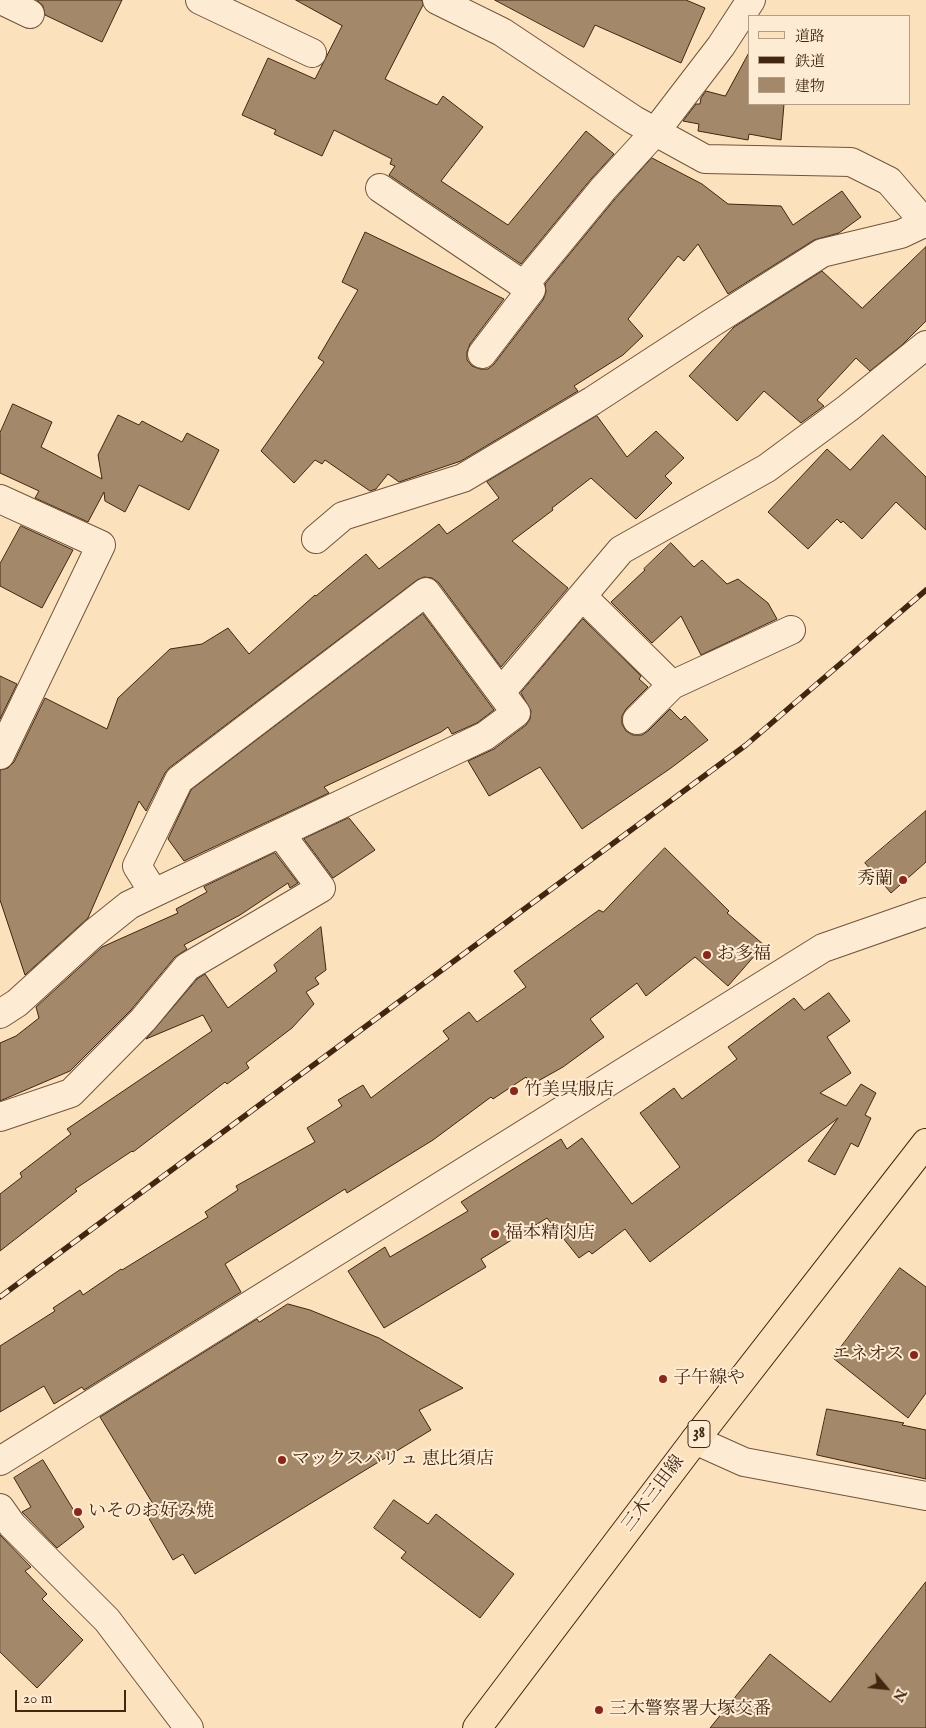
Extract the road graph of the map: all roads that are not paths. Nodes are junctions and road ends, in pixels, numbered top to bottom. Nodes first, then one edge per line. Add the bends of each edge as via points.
1 (1, 0) edge
2 (200, 0) edge
3 (437, 0) edge
4 (739, 4) edge
5 (30, 14) dead end
6 (312, 53) dead end
7 (655, 132) junction
8 (380, 188) dead end
9 (926, 223) edge
10 (524, 285) junction
11 (926, 346) edge
12 (482, 354) dead end
13 (0, 499) edge
14 (316, 539) dead end
15 (582, 596) junction
16 (791, 630) dead end
17 (672, 685) junction
18 (501, 692) junction
19 (637, 720) dead end
20 (0, 756) edge
21 (280, 833) junction
22 (154, 893) junction
23 (926, 912) edge
24 (0, 1014) edge
25 (0, 1117) edge
26 (926, 1143) edge
27 (695, 1440) junction
28 (0, 1461) edge
29 (926, 1496) edge
30 (0, 1508) edge
31 (190, 1728) edge
32 (477, 1728) edge

1 - 5 street
2 - 6 street
3 - 7 street via 502,32
4 - 7 street via 721,46
7 - 9 street via 705,159 851,162 889,181
7 - 10 street via 602,189
8 - 10 street
9 - 14 street via 901,234 822,253 592,401 463,478 344,516
10 - 12 street via 531,290
11 - 15 street via 767,468 621,550
13 - 20 street via 101,545
15 - 17 street
15 - 18 street
16 - 17 street
17 - 19 street
18 - 21 street via 516,713 485,736
18 - 22 street via 426,592 179,780 137,866
21 - 22 street
21 - 25 street via 321,888 187,967 143,1020 71,1093
22 - 24 street via 129,905 17,1003
23 - 28 street via 823,948
26 - 27 main road, 三木三田線 / 38
27 - 29 street via 744,1462
27 - 32 main road, 三木三田線 / 38
30 - 31 street via 12,1525 106,1620

